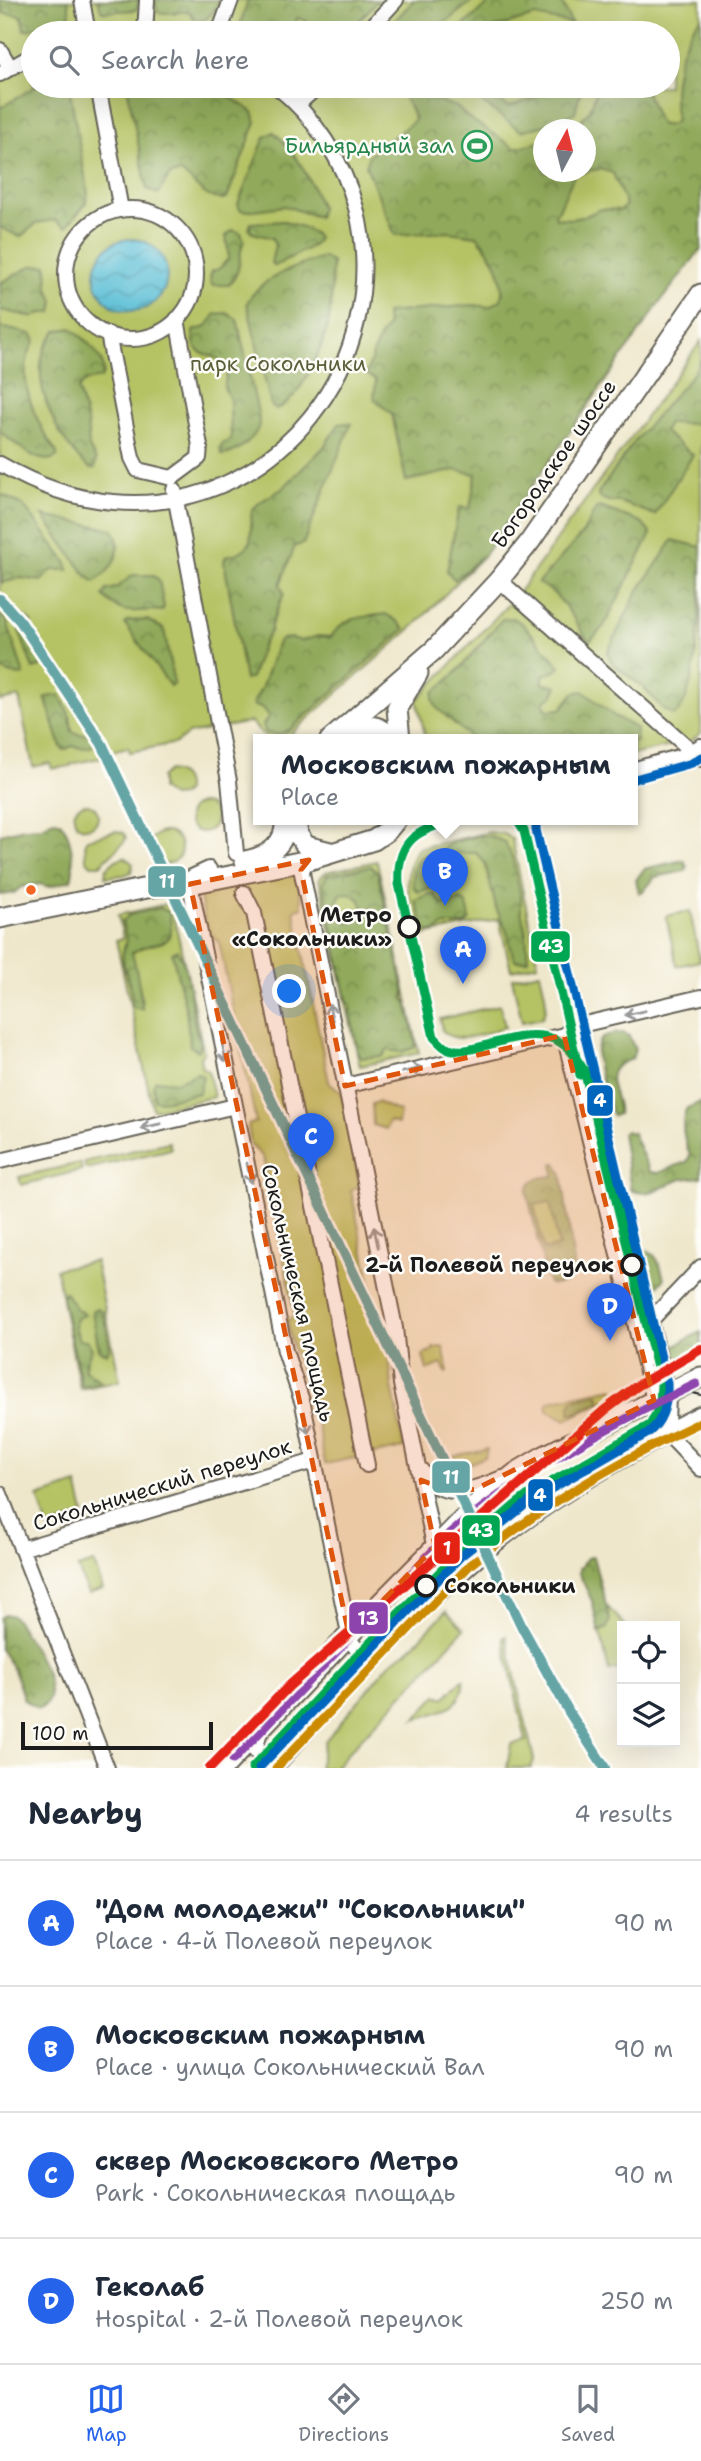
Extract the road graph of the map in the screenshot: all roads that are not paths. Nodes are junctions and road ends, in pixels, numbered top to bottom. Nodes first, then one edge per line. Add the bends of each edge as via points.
1 (82, 0) edge
2 (147, 0) edge
3 (231, 0) edge
4 (396, 0) edge
5 (86, 21) edge
6 (146, 21) edge
7 (223, 21) edge
8 (377, 21) edge
9 (0, 50) edge
10 (21, 62) edge
11 (5, 71) edge
12 (100, 98) edge
13 (289, 98) edge
14 (305, 98) edge
15 (297, 105) junction
16 (121, 210) junction
17 (701, 294) edge
18 (177, 319) junction
19 (108, 334) junction
20 (0, 464) edge
21 (172, 478) junction
22 (176, 498) junction
23 (499, 580) junction
24 (432, 651) junction
25 (336, 734) edge
26 (342, 734) edge
27 (389, 734) edge
28 (399, 734) edge
29 (698, 753) edge
30 (638, 768) edge
31 (285, 825) edge
32 (297, 825) edge
33 (392, 825) edge
34 (527, 825) edge
35 (330, 852) junction
36 (238, 858) junction
37 (309, 860) junction
38 (209, 869) junction
39 (190, 884) junction
40 (152, 887) junction
41 (244, 893) dead end
42 (0, 918) edge
43 (701, 997) edge
44 (568, 1031) junction
45 (345, 1086) junction
46 (236, 1106) junction
47 (0, 1161) edge
48 (701, 1268) edge
49 (652, 1319) junction
50 (635, 1322) junction
51 (701, 1377) edge
52 (661, 1396) junction
53 (701, 1416) edge
54 (667, 1433) junction
55 (314, 1461) junction
56 (367, 1465) dead end
57 (418, 1466) junction
58 (701, 1469) edge
59 (517, 1472) junction
60 (0, 1494) edge
61 (435, 1547) junction
62 (21, 1549) junction
63 (443, 1590) junction
64 (349, 1635) junction
65 (380, 1650) junction
66 (262, 1726) junction
67 (107, 1768) edge
68 (223, 1768) edge
69 (270, 1768) edge

1 - 5 street
2 - 6 street
3 - 7 street
4 - 8 street
9 - 11 street
10 - 11 street
12 - 16 street
13 - 15 street
14 - 15 street
15 - 22 street via 320,131 352,193 364,260 357,327 327,396 285,444 232,480
16 - 18 street via 148,212 167,221 191,250 194,286
16 - 19 street via 86,227 72,246 66,270 74,306 91,326
17 - 23 main road, Богородское шоссе
18 - 19 street via 146,337
18 - 21 street via 200,446 199,458
19 - 21 street via 132,458 138,470
20 - 22 street via 36,483 86,499 117,503
21 - 22 street
22 - 36 street via 229,781
23 - 24 main road, Богородское шоссе
23 - 29 street
24 - 25 main road, Богородское шоссе
24 - 28 main road, Богородское шоссе via 397,708
26 - 27 main road via 375,726
29 - 30 street
31 - 36 main road via 275,850 258,859
32 - 35 main road via 306,846
33 - 35 main road via 374,839
34 - 44 street
35 - 37 main road
36 - 38 main road
37 - 39 main road
45 -> 37 street via 304,881 303,867
38 - 39 street via 191,877
38 - 40 main road
39 - 40 main road
39 -> 46 street, Сокольническая площадь
40 - 42 main road
41 - 56 street, Сокольническая площадь via 254,913
43 -> 44 street
45 -> 44 street
44 - 50 street
57 -> 45 street
46 -> 47 street
46 -> 55 street, Сокольническая площадь via 285,1351 303,1404
48 - 49 street
49 - 50 street
49 - 52 street
50 - 52 street
51 - 52 main road
52 - 54 street
52 - 59 main road
53 - 54 main road
54 - 58 street
54 - 63 main road via 537,1511 491,1545
55 - 62 street, Сокольнический переулок
55 - 64 street, Сокольническая площадь
57 - 59 street via 432,1483 457,1492
57 - 61 street
59 - 61 main road
60 - 62 street
61 - 63 street
61 - 64 main road
62 - 67 street
63 - 65 main road
64 - 65 street via 361,1652
64 - 66 main road
65 - 69 main road
66 - 68 main road
66 - 69 street via 255,1750

